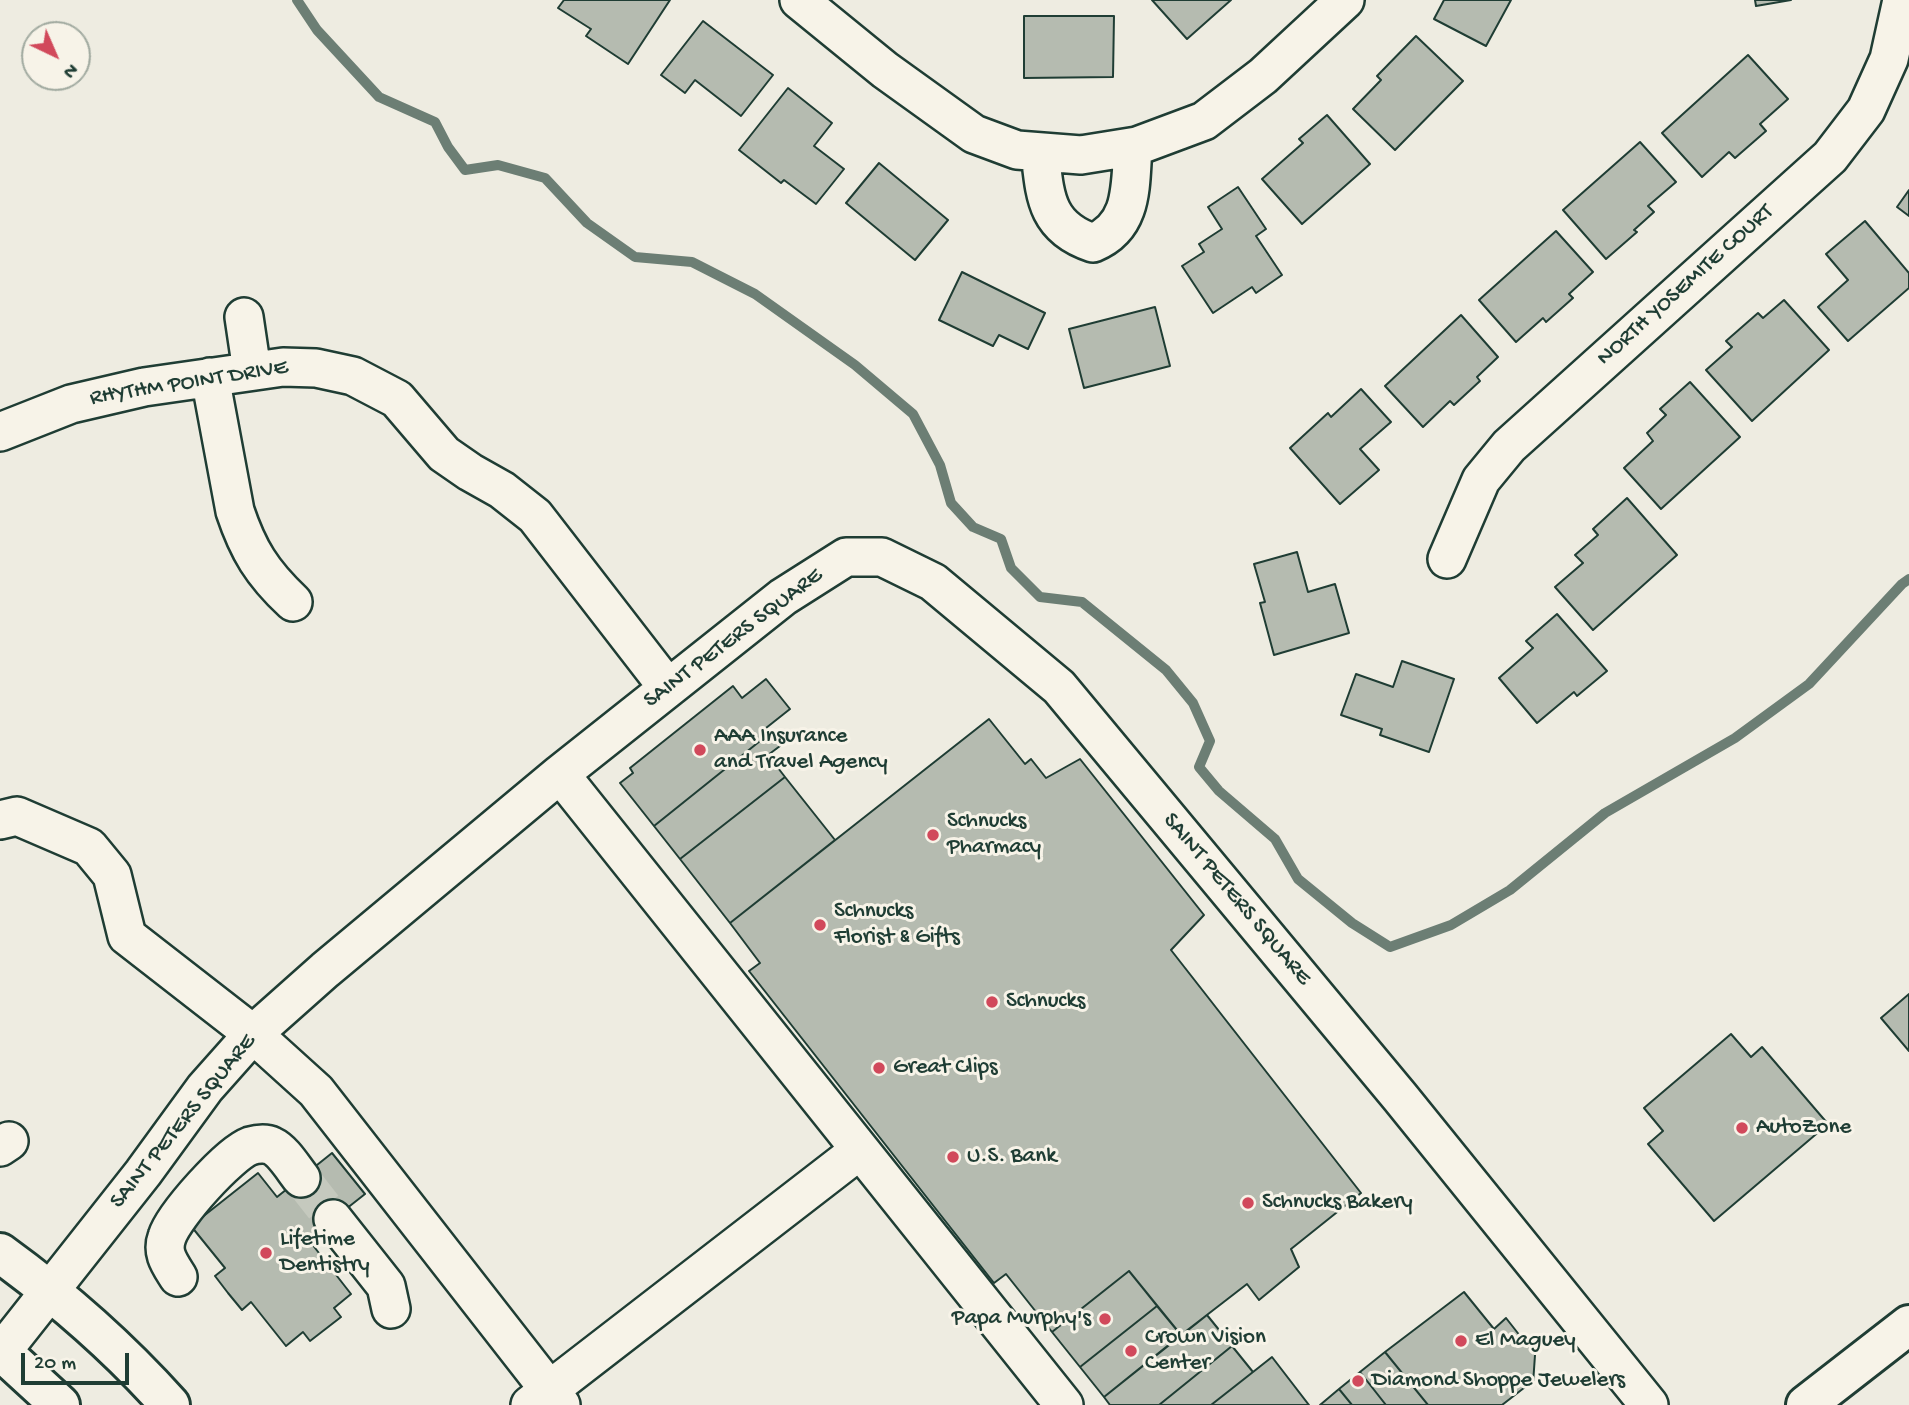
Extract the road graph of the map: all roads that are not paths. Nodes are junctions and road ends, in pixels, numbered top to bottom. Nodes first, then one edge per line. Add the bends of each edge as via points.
1 (799, 0) edge
2 (1345, 0) edge
3 (1902, 0) edge
4 (1133, 147) junction
5 (1040, 152) junction
6 (244, 317) dead end
7 (252, 371) junction
8 (210, 377) junction
9 (0, 432) edge
10 (1447, 559) dead end
11 (293, 602) dead end
12 (668, 688) junction
13 (560, 774) junction
14 (0, 820) edge
15 (253, 1034) junction
16 (860, 1150) junction
17 (301, 1178) tunnel mouth
18 (333, 1219) tunnel mouth
19 (0, 1253) edge
20 (178, 1277) dead end
21 (51, 1289) junction
22 (391, 1309) dead end
23 (1909, 1325) edge
24 (1, 1352) edge
25 (547, 1400) edge
26 (1634, 1400) edge
27 (60, 1405) edge
28 (170, 1405) edge
29 (1064, 1405) edge
30 (1806, 1405) edge

1 - 5 street via 884,71 974,134 1017,150
2 - 4 street via 1263,76 1204,121
3 - 10 street, NORTH YOSEMITE COURT via 1889,59 1866,110 1830,157 1509,446 1481,480
4 - 5 street via 1081,155
4 - 5 street via 1127,204 1119,223 1093,243 1060,225 1047,206
6 - 7 street
7 - 8 street, RHYTHM POINT DRIVE
7 - 12 street, RHYTHM POINT DRIVE via 300,367 335,371 397,399 444,454 535,516
8 - 9 street, RHYTHM POINT DRIVE via 94,398
8 - 11 street via 242,529 257,563
12 - 13 street, SAINT PETERS SQUARE
12 - 26 street, SAINT PETERS SQUARE via 783,597 846,557 882,557 933,582 1059,687 1400,1097
13 - 15 street, SAINT PETERS SQUARE
13 - 16 street
14 - 15 street via 17,816 89,847 112,875 127,936
15 - 21 street, SAINT PETERS SQUARE via 205,1088
15 - 25 street via 316,1091 374,1162
16 - 25 street
16 - 29 street
17 - 20 street via 273,1146 249,1146 180,1211 166,1238 165,1257
18 - 22 street via 386,1286
19 - 21 main road
21 - 24 street, SAINT PETERS SQUARE
21 - 28 main road via 136,1366
23 - 30 main road
24 - 27 main road

